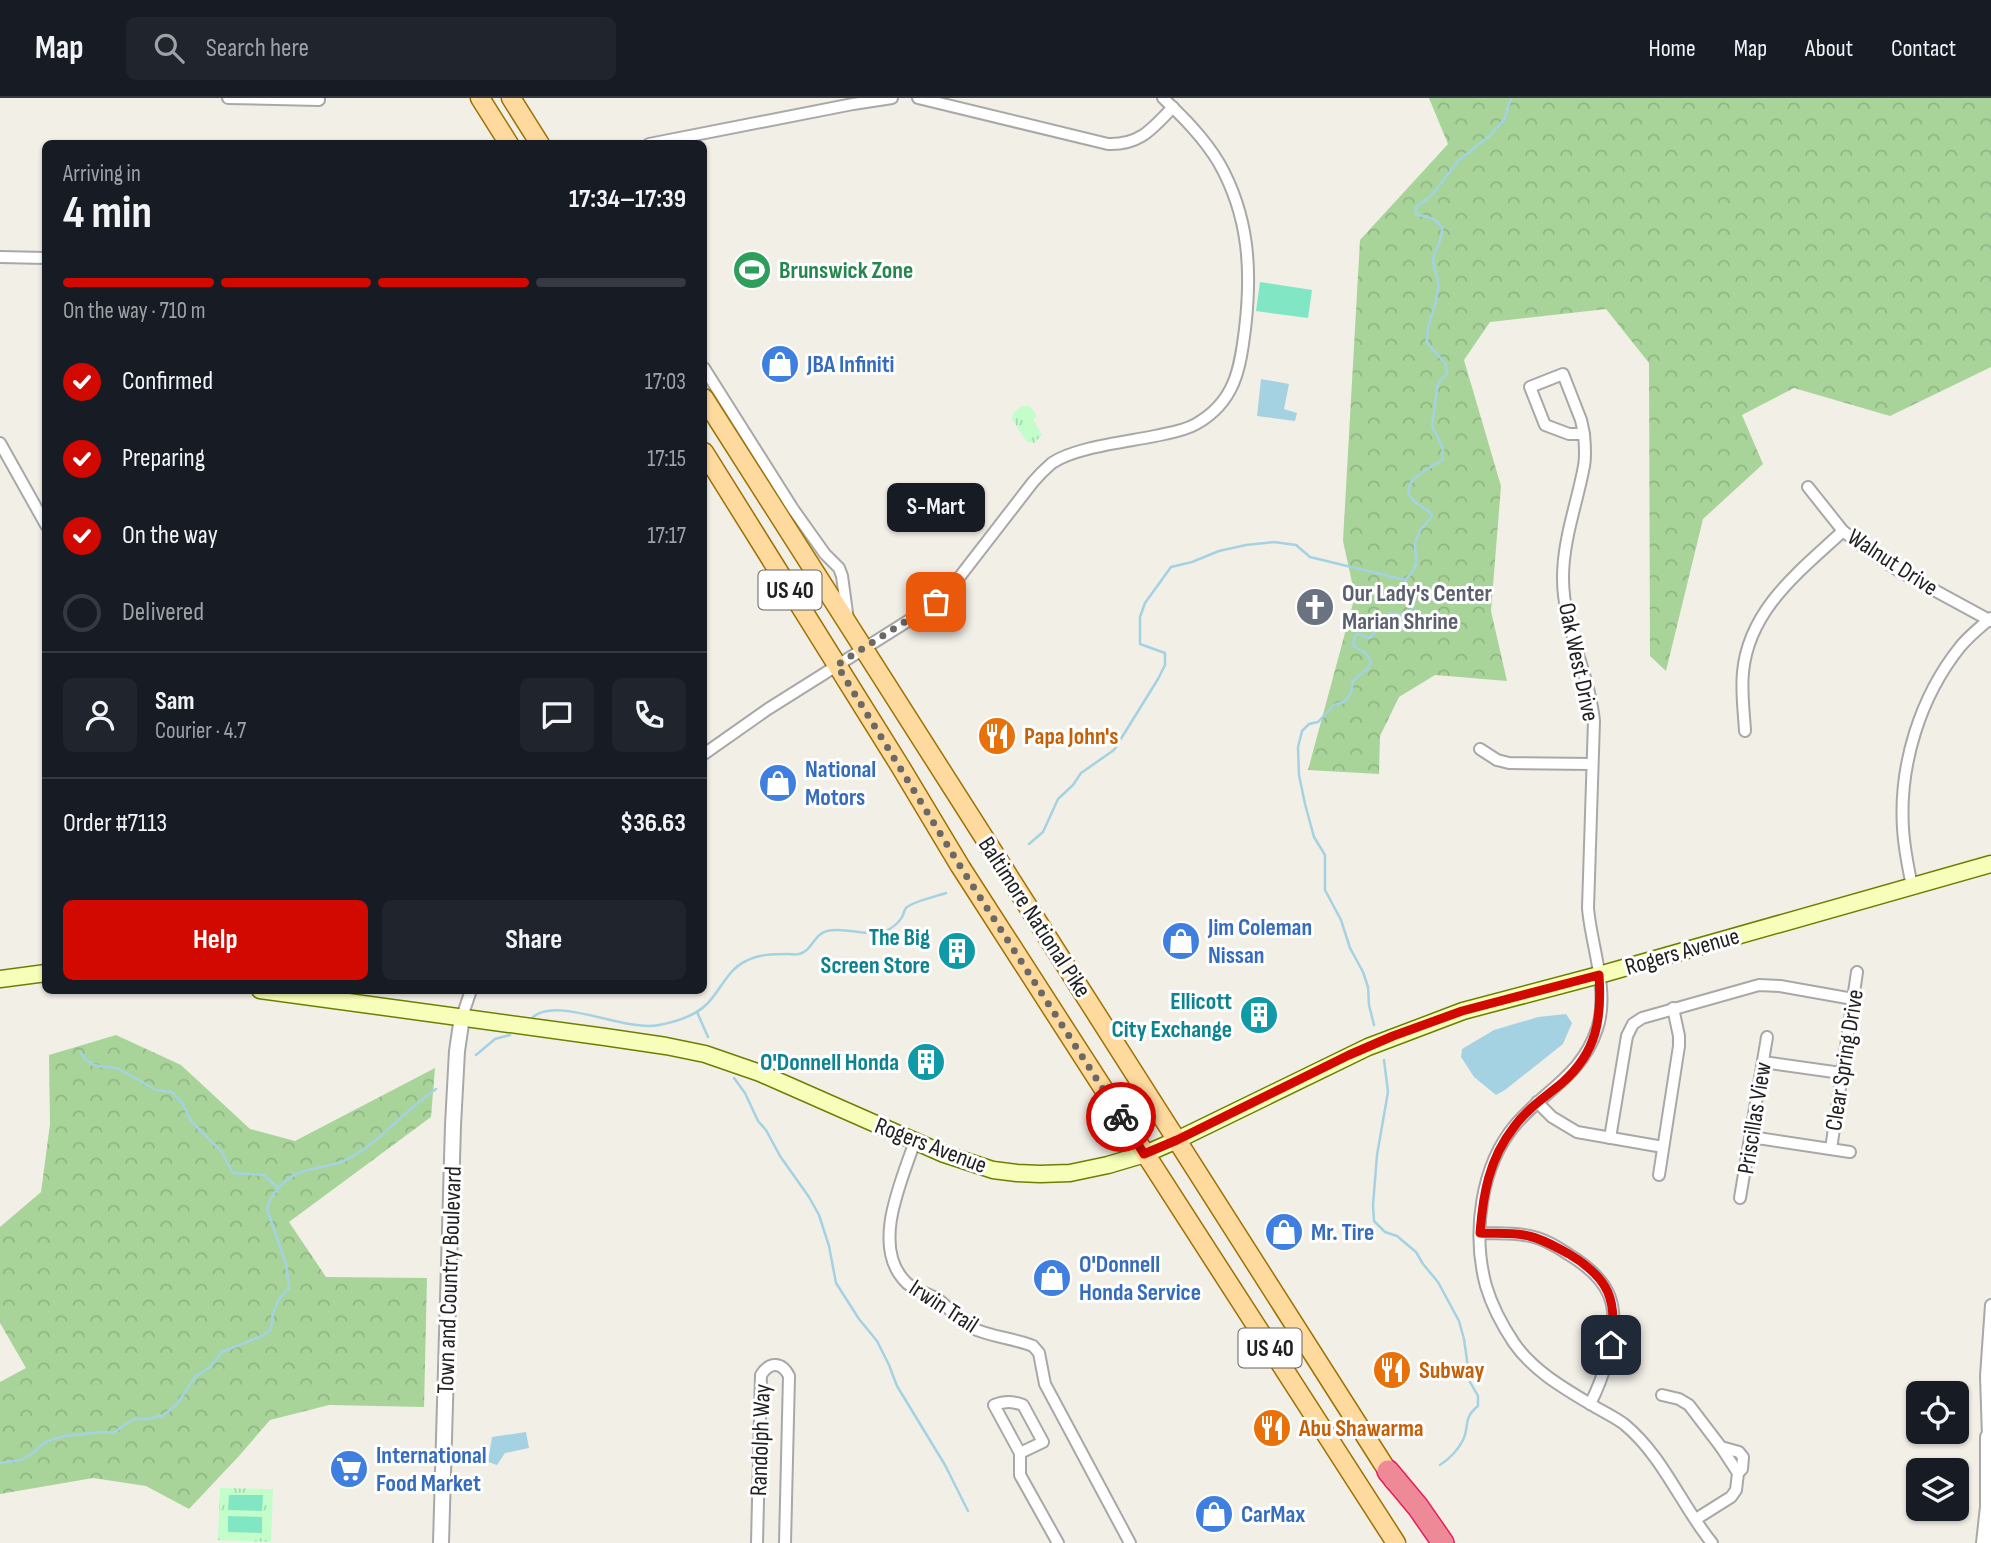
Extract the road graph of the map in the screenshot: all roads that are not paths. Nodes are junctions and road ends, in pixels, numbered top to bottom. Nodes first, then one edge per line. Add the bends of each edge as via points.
1 (228, 98) edge
2 (480, 98) edge
3 (511, 98) edge
4 (892, 98) edge
5 (918, 98) edge
6 (1163, 98) edge
7 (319, 100) dead end
8 (1173, 107) junction
9 (506, 140) edge
10 (537, 140) edge
11 (669, 140) edge
12 (0, 257) edge
13 (42, 258) edge
14 (707, 373) edge
15 (707, 403) edge
16 (1584, 434) junction
17 (0, 443) edge
18 (707, 457) edge
19 (1808, 487) dead end
20 (42, 518) edge
21 (1843, 531) junction
22 (1990, 619) edge
23 (848, 622) junction
24 (864, 648) junction
25 (837, 665) junction
26 (1745, 731) dead end
27 (1480, 749) dead end
28 (707, 752) edge
29 (1592, 764) junction
30 (1989, 865) edge
31 (1912, 887) junction
32 (1857, 972) dead end
33 (42, 973) edge
34 (1599, 975) junction
35 (1, 976) edge
36 (290, 994) edge
37 (470, 994) edge
38 (1853, 999) junction
39 (1673, 1009) junction
40 (461, 1017) junction
41 (1767, 1037) dead end
42 (1763, 1062) junction
43 (1841, 1073) junction
44 (1537, 1102) junction
45 (1751, 1136) junction
46 (1610, 1138) junction
47 (1177, 1140) junction
48 (915, 1141) junction
49 (1663, 1147) junction
50 (1830, 1149) junction
51 (1850, 1152) dead end
52 (1144, 1154) junction
53 (1659, 1175) dead end
54 (1740, 1198) dead end
55 (1480, 1233) junction
56 (1991, 1305) edge
57 (1662, 1395) dead end
58 (1590, 1404) junction
59 (1990, 1437) edge
60 (1020, 1453) junction
61 (1388, 1471) junction
62 (1363, 1492) junction
63 (1696, 1519) junction
64 (441, 1543) edge
65 (757, 1543) edge
66 (785, 1543) edge
67 (1058, 1543) edge
68 (1130, 1543) edge
69 (1381, 1543) edge
70 (1396, 1543) edge
71 (1433, 1543) edge
72 (1443, 1543) edge
73 (1712, 1543) edge
74 (1984, 1543) edge

1 - 7 street
2 - 9 main road
3 - 10 main road
4 - 11 street
5 - 8 street via 1120,145 1140,139
6 - 8 street
8 - 24 street via 1219,163 1246,239 1248,306 1236,379 1227,396 1196,424 1178,431 1078,452 1054,462 942,597
12 - 13 street
14 - 23 street via 793,509 839,568
15 - 23 main road, Baltimore National Pike / US 40
16 - 16 street, Oak West Drive via 1545,425 1530,387 1563,374
16 - 29 street, Oak West Drive via 1584,465 1568,530 1563,579 1569,624 1592,702
17 - 20 street
18 - 25 main road, Baltimore National Pike / US 40
19 - 21 street, Walnut Drive
21 - 22 street, Walnut Drive via 1899,571
21 - 26 street via 1772,600 1751,635 1743,672
22 - 31 street via 1959,649 1940,676 1917,728 1906,776 1903,826
23 - 24 main road, Baltimore National Pike / US 40
24 - 25 street
24 - 47 main road, Baltimore National Pike / US 40
25 - 28 street
25 - 52 main road, Baltimore National Pike / US 40
27 - 29 street via 1508,763
29 - 34 street, Oak West Drive via 1588,908
30 - 31 main road, Rogers Avenue
31 - 34 main road, Rogers Avenue
32 - 38 street, Clear Spring Drive
33 - 35 main road
34 - 44 street, Oak West Drive via 1598,1027 1587,1054 1565,1080
34 - 47 main road, Rogers Avenue via 1462,1011 1393,1036
36 - 40 main road, Rogers Avenue
37 - 40 street
38 - 39 street via 1759,985
38 - 43 street, Clear Spring Drive
39 - 46 street via 1642,1018 1629,1030
39 - 49 street via 1679,1046
40 - 48 main road, Rogers Avenue via 705,1054
40 - 64 street, Town and Country Boulevard via 453,1125
41 - 42 street, Priscillas View
42 - 43 street
42 - 45 street, Priscillas View
43 - 50 street, Clear Spring Drive
44 - 46 street via 1577,1132
44 - 55 street, Oak West Drive via 1514,1125 1498,1151 1483,1198
45 - 50 street
45 - 54 street, Priscillas View
46 - 49 street
47 - 52 main road, Rogers Avenue
47 - 61 main road, Baltimore National Pike / US 40
48 - 52 main road, Rogers Avenue via 968,1163 1029,1174 1088,1170
48 - 68 street, Irwin Trail via 890,1218 896,1269 909,1286 938,1299 964,1324 1024,1342 1039,1353 1045,1384
49 - 53 street
50 - 51 street
52 - 62 main road, Baltimore National Pike / US 40
55 - 58 street, Oak West Drive via 1487,1288 1516,1346 1559,1386
55 - 58 street via 1541,1239 1576,1259 1603,1283 1615,1322 1602,1381
56 - 59 street via 1987,1347
57 - 63 street via 1689,1405 1738,1473 1731,1497
58 - 63 street, Oak West Drive via 1624,1424 1648,1448
59 - 74 street
60 - 60 street via 994,1405 1003,1401 1023,1405 1043,1443
60 - 67 street via 1020,1475
61 - 71 main road, Baltimore National Pike / US 40
61 - 72 highway
62 - 69 main road
62 - 70 main road, Baltimore National Pike / US 40
63 - 73 street, Oak West Drive
65 - 66 street, Randolph Way via 761,1375 776,1364 789,1376

